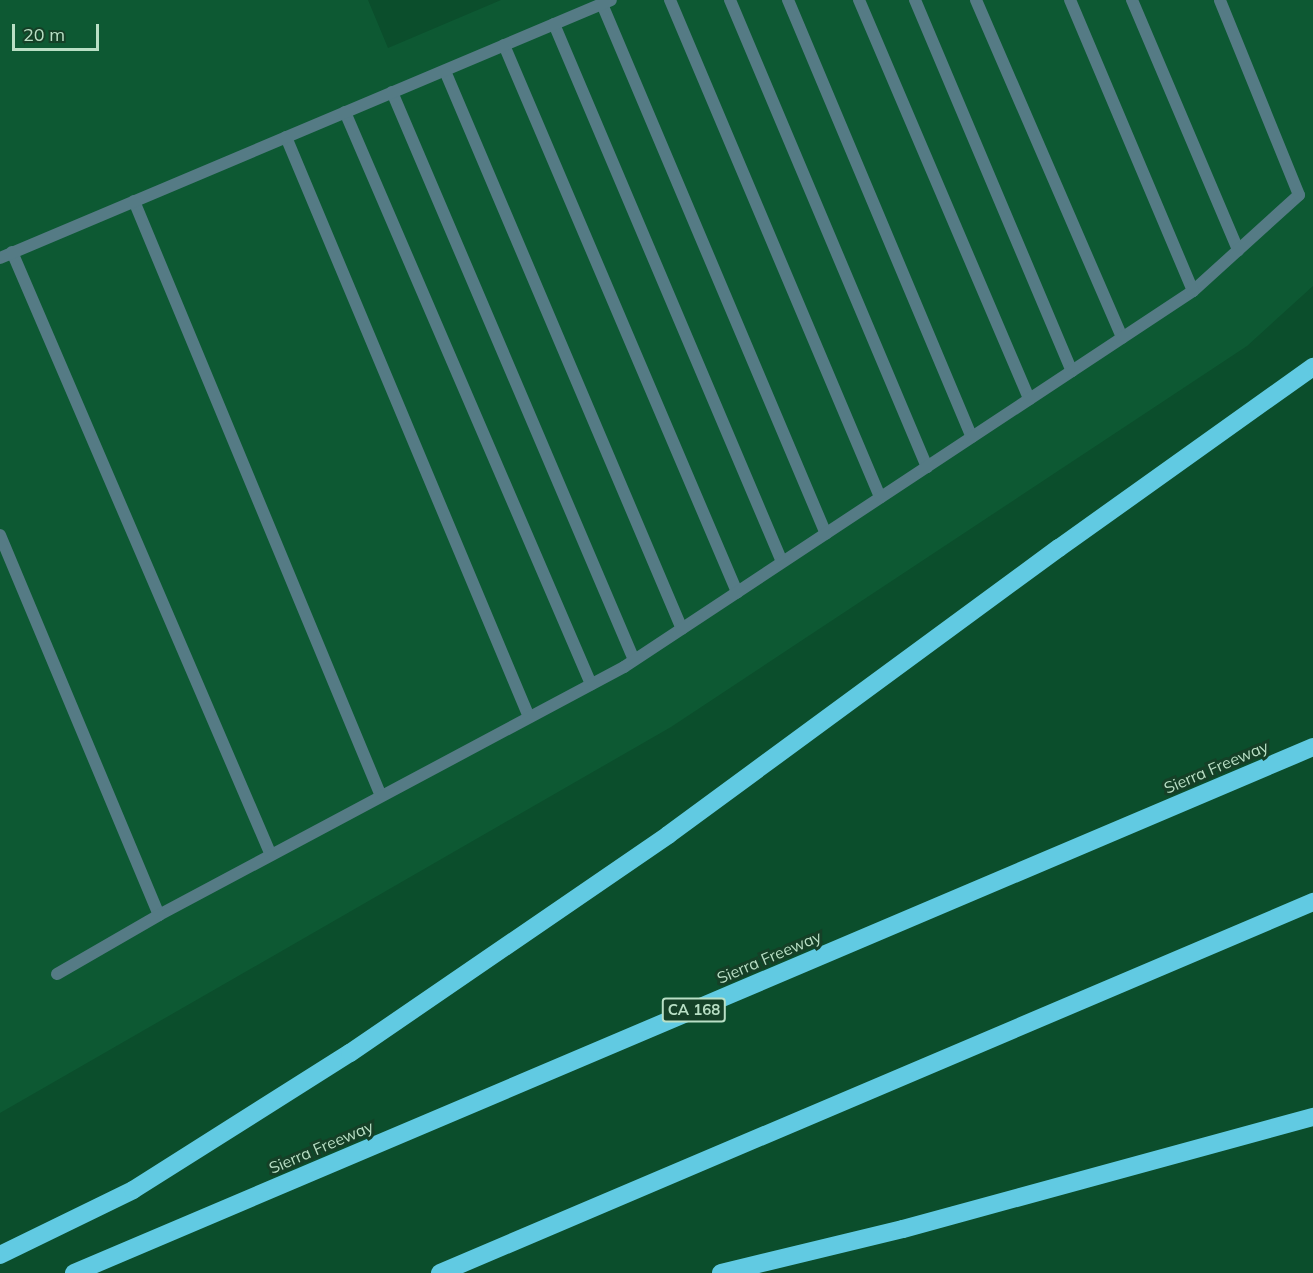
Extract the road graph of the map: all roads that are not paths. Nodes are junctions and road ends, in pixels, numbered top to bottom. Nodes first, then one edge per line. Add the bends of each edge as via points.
1 (670, 0) edge
2 (730, 0) edge
3 (788, 0) edge
4 (859, 0) edge
5 (915, 0) edge
6 (976, 0) edge
7 (1070, 0) edge
8 (1132, 0) edge
9 (1220, 0) edge
10 (607, 2) edge
11 (554, 24) junction
12 (504, 45) junction
13 (445, 70) junction
14 (392, 92) junction
15 (345, 112) junction
16 (286, 137) junction
17 (134, 201) junction
18 (1238, 250) junction
19 (12, 252) junction
20 (0, 258) edge
21 (1193, 291) junction
22 (1122, 338) junction
23 (1313, 367) edge
24 (1072, 371) junction
25 (1029, 399) junction
26 (972, 437) junction
27 (927, 466) junction
28 (880, 497) junction
29 (826, 534) junction
30 (0, 535) edge
31 (782, 562) junction
32 (737, 592) junction
33 (682, 629) junction
34 (634, 660) junction
35 (591, 684) junction
36 (529, 717) junction
37 (1313, 747) edge
38 (381, 796) junction
39 (271, 855) junction
40 (1313, 902) edge
41 (159, 915) junction
42 (57, 974) dead end
43 (1313, 1117) edge
44 (0, 1255) edge
45 (74, 1273) edge
46 (440, 1273) edge
47 (721, 1273) edge

1 - 28 lane
2 - 27 lane
3 - 26 lane
4 - 25 lane
5 - 24 lane
6 - 22 lane
7 - 21 lane
8 - 18 lane
9 - 18 lane via 1299,195
10 - 11 lane
10 - 29 lane
11 - 12 lane
11 - 31 lane
12 - 13 lane
12 - 32 lane
13 - 14 lane
13 - 33 lane
14 - 15 lane
14 - 34 lane
15 - 16 lane
15 - 35 lane
16 - 17 lane
16 - 36 lane
17 - 19 lane
17 - 38 lane
18 - 21 lane
19 - 20 lane
19 - 39 lane
21 - 22 lane
22 - 24 lane
23 - 44 highway via 668,835 360,1046 133,1190
24 - 25 lane
25 - 26 lane
26 - 27 lane
27 - 28 lane
28 - 29 lane
29 - 31 lane
30 - 41 lane
31 - 32 lane
32 - 33 lane
33 - 34 lane
34 - 35 lane
35 - 36 lane
36 - 38 lane
37 - 45 highway, Sierra Freeway / CA 168
38 - 39 lane
39 - 41 lane
40 - 46 highway
41 - 42 lane
43 - 47 highway via 903,1229

